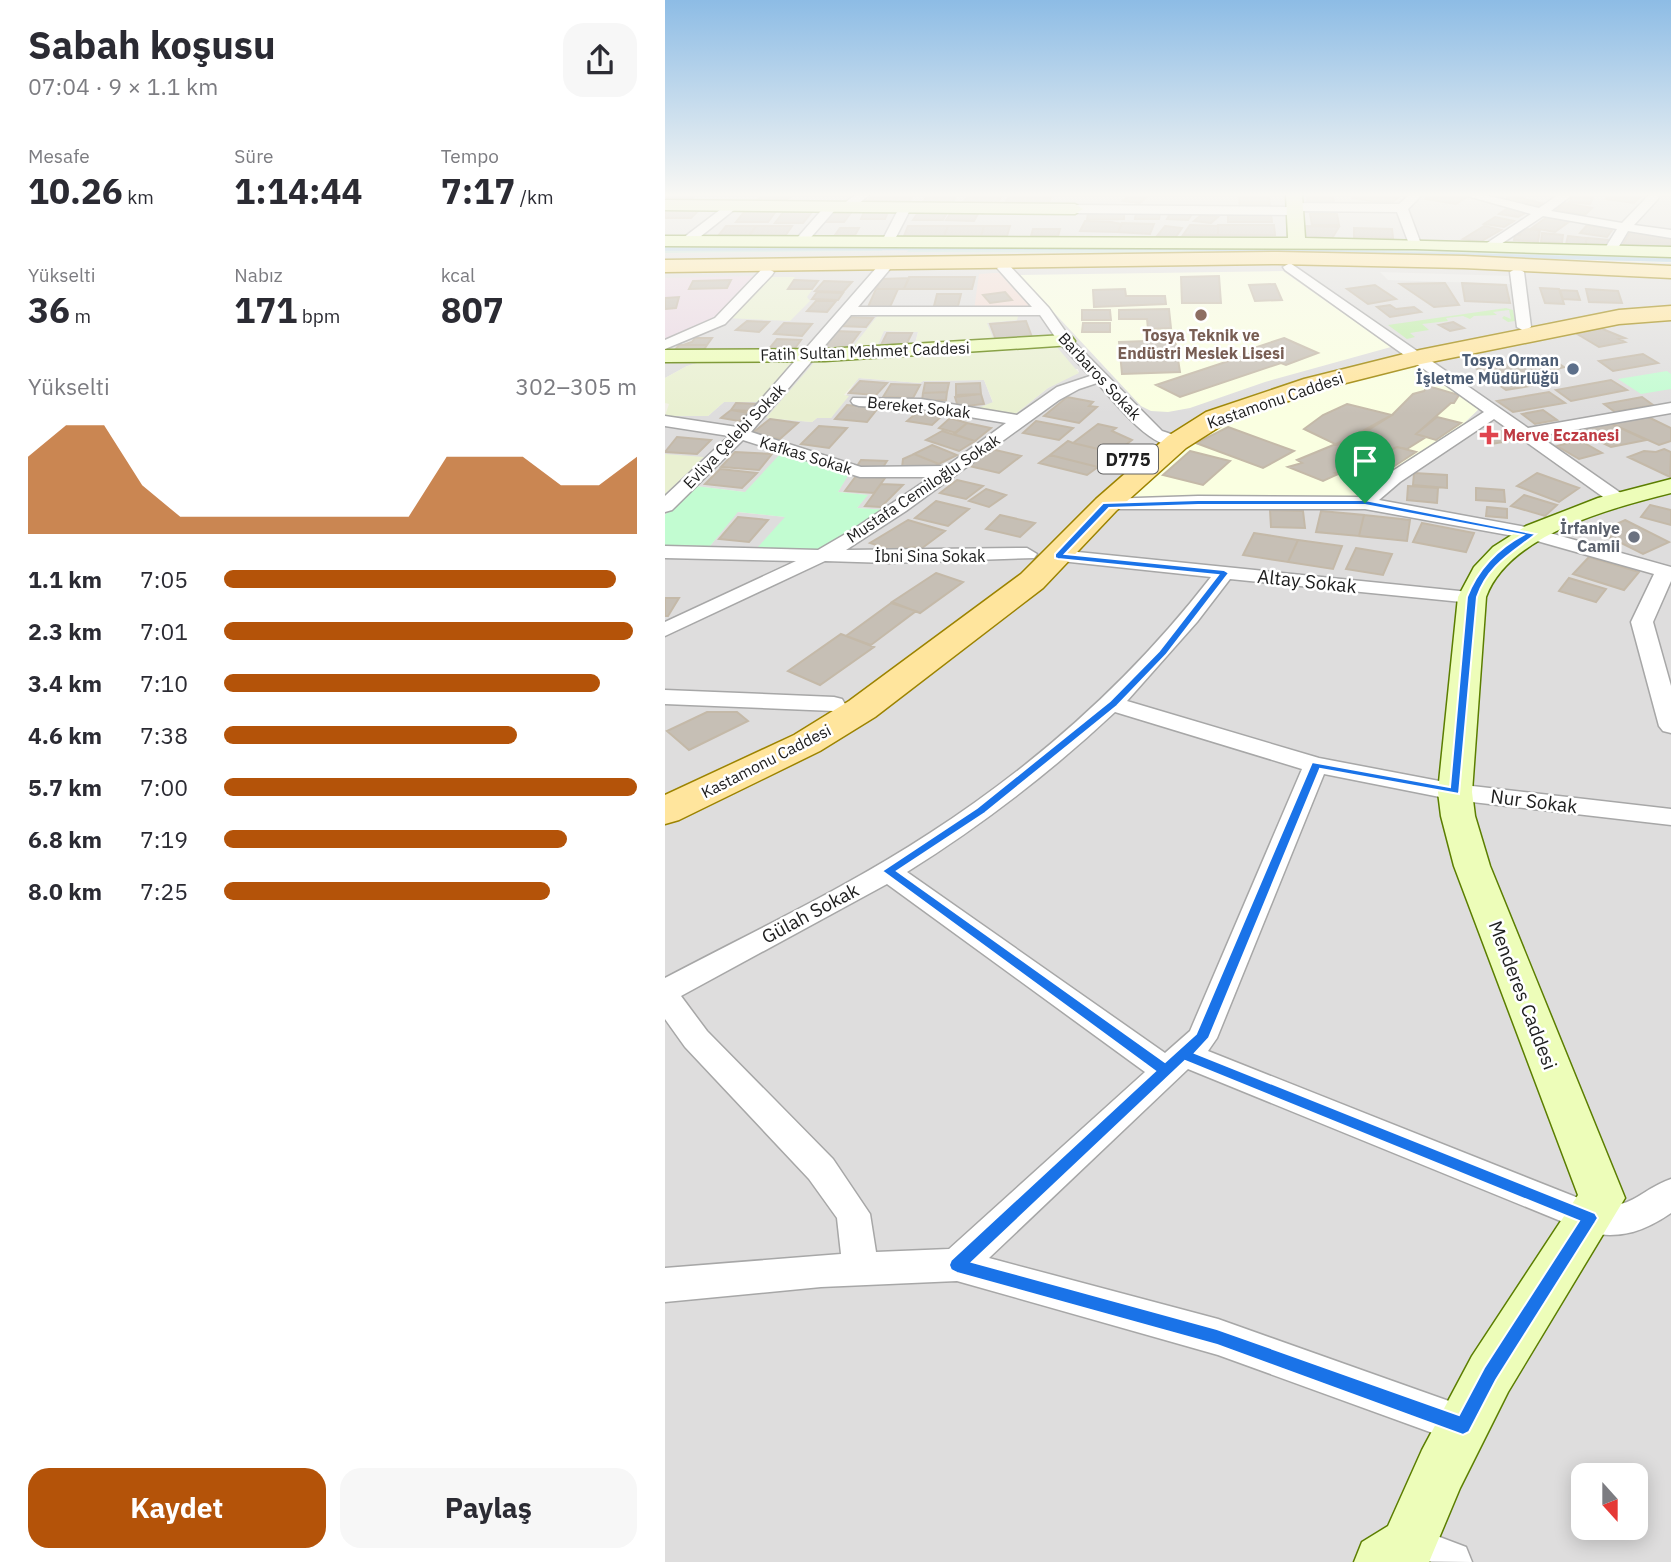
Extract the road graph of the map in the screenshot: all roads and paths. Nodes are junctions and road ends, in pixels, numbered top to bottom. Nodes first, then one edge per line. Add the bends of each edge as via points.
1 (793, 268) edge
2 (879, 268) edge
3 (1002, 268) edge
4 (1291, 268) edge
5 (1331, 268) edge
6 (1570, 268) edge
7 (767, 272) junction
8 (1517, 272) junction
9 (1671, 272) edge
10 (665, 274) edge
11 (1671, 280) edge
12 (1671, 306) edge
13 (845, 311) junction
14 (1044, 311) junction
15 (1671, 313) edge
16 (1384, 326) dead end
17 (1524, 327) junction
18 (1065, 341) junction
19 (665, 345) edge
20 (1414, 350) junction
21 (665, 356) edge
22 (809, 356) junction
23 (1100, 378) junction
24 (859, 401) dead end
25 (1671, 408) edge
26 (1496, 411) junction
27 (665, 421) edge
28 (1021, 421) junction
29 (1526, 433) junction
30 (740, 434) junction
31 (1166, 439) junction
32 (950, 471) junction
33 (1671, 486) edge
34 (1619, 500) junction
35 (1365, 503) junction
36 (1106, 505) junction
37 (665, 506) edge
38 (1532, 534) junction
39 (665, 552) edge
40 (1027, 554) junction
41 (821, 555) junction
42 (1058, 556) junction
43 (1224, 573) junction
44 (1668, 573) edge
45 (1472, 597) junction
46 (665, 630) edge
47 (665, 697) edge
48 (834, 704) junction
49 (1114, 704) junction
50 (1671, 726) edge
51 (1316, 765) junction
52 (665, 788) edge
53 (1455, 792) junction
54 (665, 810) edge
55 (1671, 817) edge
56 (888, 871) junction
57 (665, 993) edge
58 (1175, 1062) junction
59 (1671, 1194) edge
60 (1590, 1218) junction
61 (957, 1265) junction
62 (861, 1269) junction
63 (665, 1285) edge
64 (1463, 1426) junction
65 (1395, 1554) edge
66 (1451, 1562) edge

1 - 7 main road
2 - 13 street, Evliya Çelebi Sokak
3 - 14 street, Barbaros Sokak
4 - 20 street
5 - 8 main road
6 - 9 main road
7 - 10 main road
7 - 19 street via 720,321
8 - 11 main road
8 - 17 street
12 - 17 main road, Kastamonu Caddesi / D775 via 1619,309
13 - 14 street
13 - 22 street, Evliya Çelebi Sokak
14 - 18 street, Barbaros Sokak
15 - 20 main road, Kastamonu Caddesi / D775
16 - 20 street
17 - 20 main road, Kastamonu Caddesi / D775
18 - 22 street, Fatih Sultan Mehmet Caddesi
18 - 23 street, Barbaros Sokak
20 - 26 street
20 - 31 main road, Kastamonu Caddesi / D775 via 1241,408
21 - 22 street, Fatih Sultan Mehmet Caddesi
22 - 30 street, Evliya Çelebi Sokak
23 - 28 street, Mustafa Cemiloğlu Sokak via 1070,385
23 - 31 street, Barbaros Sokak
24 - 28 street, Bereket Sokak via 921,404
25 - 29 street
26 - 29 street
26 - 35 street via 1394,478
27 - 30 street, Kafkas Sokak
28 - 32 street, Mustafa Cemiloğlu Sokak
29 - 34 street
30 - 32 street, Kafkas Sokak via 860,472
30 - 37 street, Evliya Çelebi Sokak
31 - 36 main road, Kastamonu Caddesi / D775
31 - 40 main road, Kastamonu Caddesi / D775 via 1082,498
32 - 41 street, Mustafa Cemiloğlu Sokak via 892,513
33 - 34 street, Menderes Caddesi
34 - 38 street, Menderes Caddesi
35 - 36 street
35 - 38 street
36 - 42 main road, Kastamonu Caddesi / D775
38 - 44 street
38 - 45 street, Menderes Caddesi via 1493,562
39 - 41 street, İbni Sina Sokak
40 - 41 street, İbni Sina Sokak
40 - 48 main road, Kastamonu Caddesi / D775
41 - 46 street, Mustafa Cemiloğlu Sokak
42 - 43 street, Altay Sokak
42 - 54 main road, Kastamonu Caddesi / D775 via 1032,581 862,709 807,743
43 - 45 street, Altay Sokak
43 - 49 street, Gülah Sokak via 1163,653
44 - 50 street via 1642,622
45 - 53 street, Menderes Caddesi
47 - 48 street
48 - 52 main road, Kastamonu Caddesi / D775
49 - 51 street, Nur Sokak
49 - 56 street, Gülah Sokak via 981,811
51 - 53 street, Nur Sokak
51 - 58 street via 1202,1038
53 - 55 street, Nur Sokak
53 - 60 street, Menderes Caddesi via 1472,866 1602,1198
56 - 57 street, Gülah Sokak
56 - 58 street
57 - 62 street via 696,1040 821,1169 853,1214
58 - 60 street
58 - 61 street
59 - 60 street via 1640,1215 1615,1224
60 - 64 street, Menderes Caddesi via 1490,1374
61 - 62 street
61 - 64 street via 1217,1337
62 - 63 street
64 - 65 street, Menderes Caddesi
65 - 66 street

